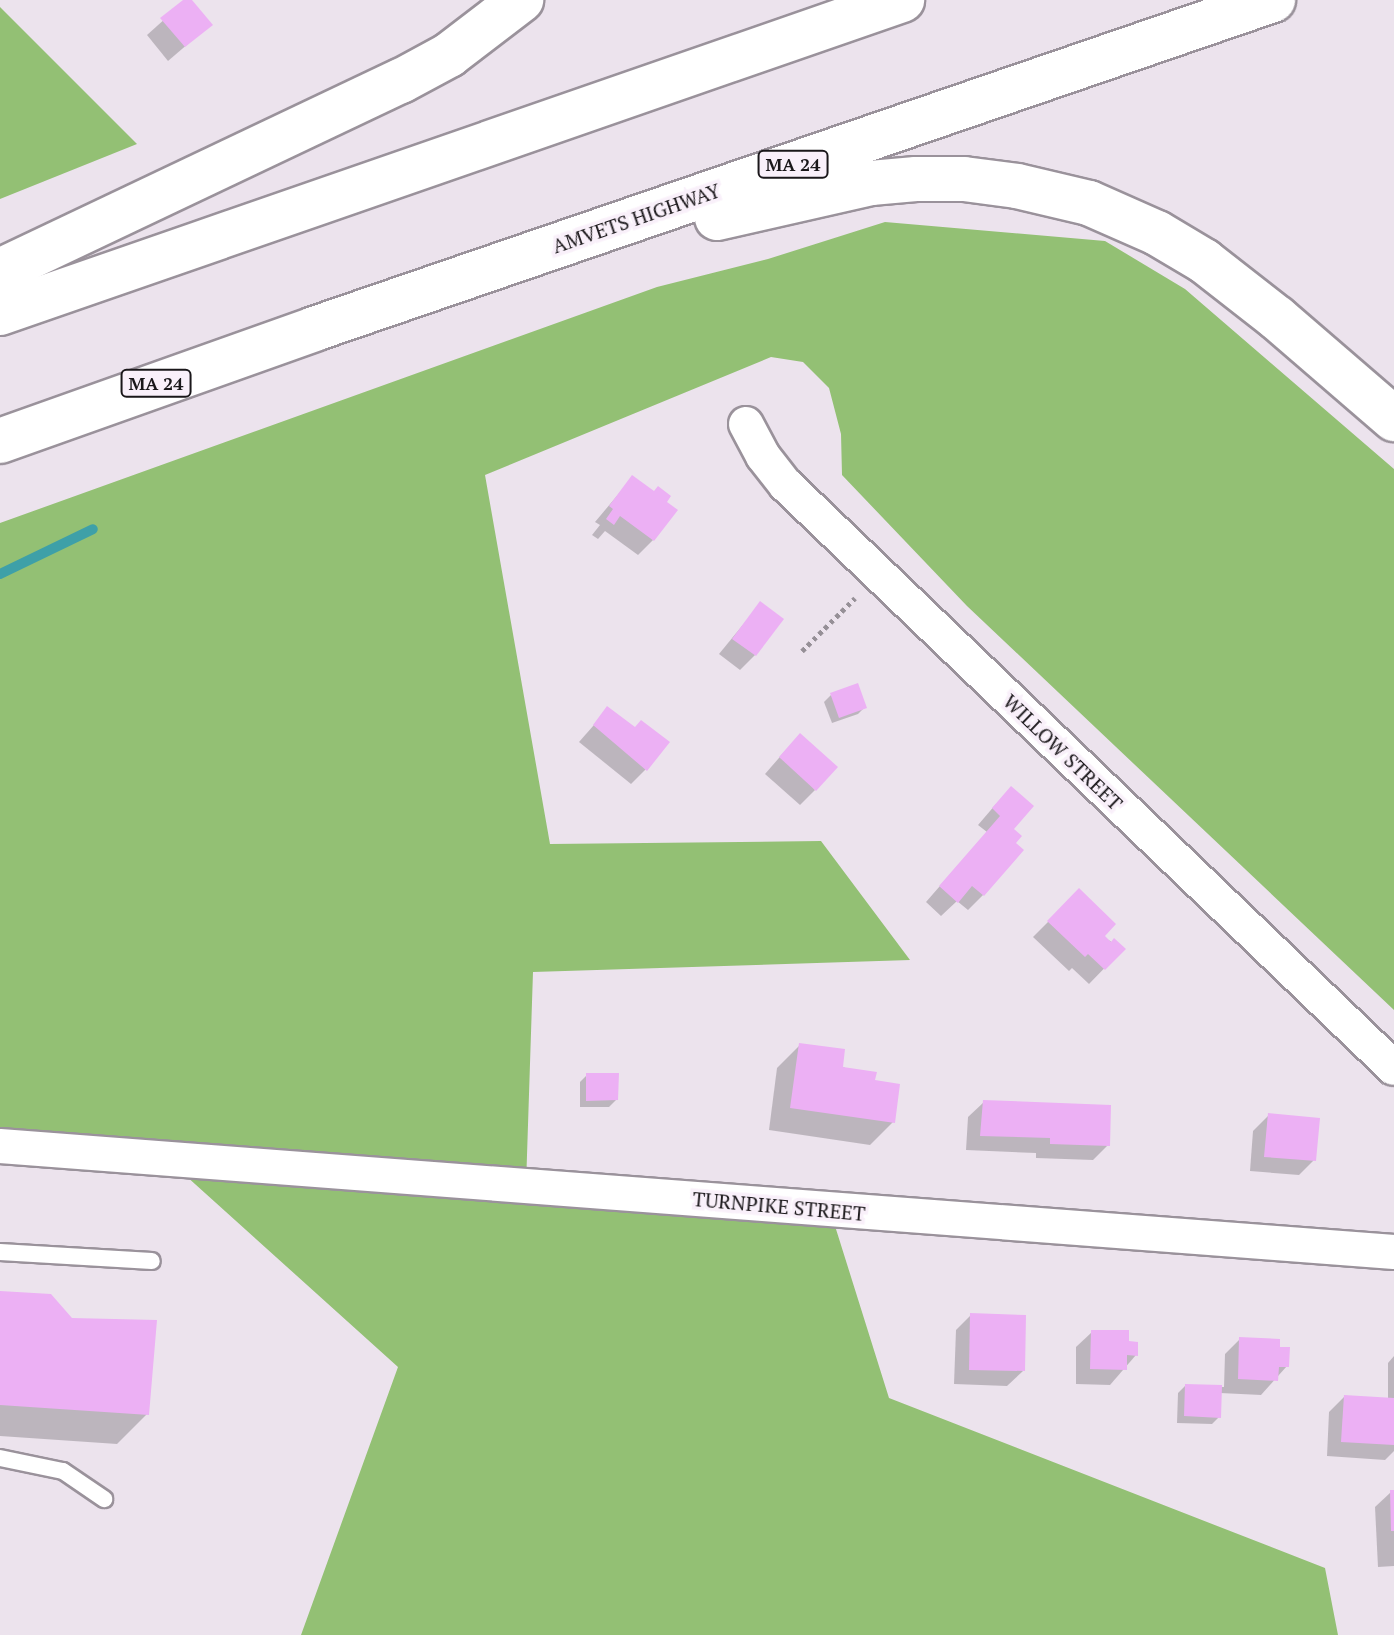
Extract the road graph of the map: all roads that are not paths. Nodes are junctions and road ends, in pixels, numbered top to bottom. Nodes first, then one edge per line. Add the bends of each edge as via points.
1 (521, 0) edge
2 (902, 0) edge
3 (1273, 0) edge
4 (0, 271) edge
5 (0, 313) edge
6 (314, 329) junction
7 (1394, 419) edge
8 (746, 424) dead end
9 (0, 441) edge
10 (1394, 1068) edge
11 (0, 1146) edge
12 (0, 1252) edge
13 (1394, 1252) edge
14 (152, 1261) dead end
15 (0, 1458) edge
16 (104, 1499) dead end

1 - 4 highway via 449,55 401,81
2 - 5 highway
3 - 6 highway, AMVETS HIGHWAY / MA 24
6 - 7 highway via 795,198 871,183 964,179 1089,203 1157,233 1228,278
6 - 9 highway, AMVETS HIGHWAY / MA 24
8 - 10 street, WILLOW STREET via 773,471
11 - 13 street, TURNPIKE STREET
12 - 14 lane
15 - 16 lane via 63,1471

